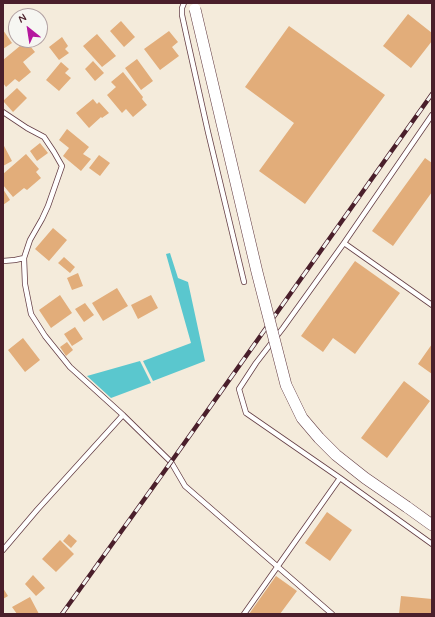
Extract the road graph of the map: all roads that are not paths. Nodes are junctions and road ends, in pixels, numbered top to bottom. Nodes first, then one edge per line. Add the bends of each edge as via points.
1 (184, 3) edge
2 (195, 6) edge
3 (3, 112) edge
4 (432, 115) edge
5 (344, 243) junction
6 (24, 258) junction
7 (3, 261) edge
8 (244, 282) dead end
9 (432, 305) edge
10 (123, 415) junction
11 (340, 478) junction
12 (432, 525) edge
13 (432, 544) edge
14 (3, 550) edge
15 (278, 566) junction
16 (244, 614) edge
17 (332, 614) edge

1 - 8 lane via 182,15
2 - 12 street, bridge via 286,384 302,418 336,455
3 - 6 lane via 44,137 62,166 48,206 30,240
4 - 5 lane
5 - 9 lane
5 - 11 lane via 239,389 246,413
6 - 7 lane
6 - 10 lane via 30,314 70,367
10 - 14 lane
10 - 15 lane via 172,462 185,486
11 - 13 lane
11 - 15 lane
15 - 16 lane
15 - 17 lane

